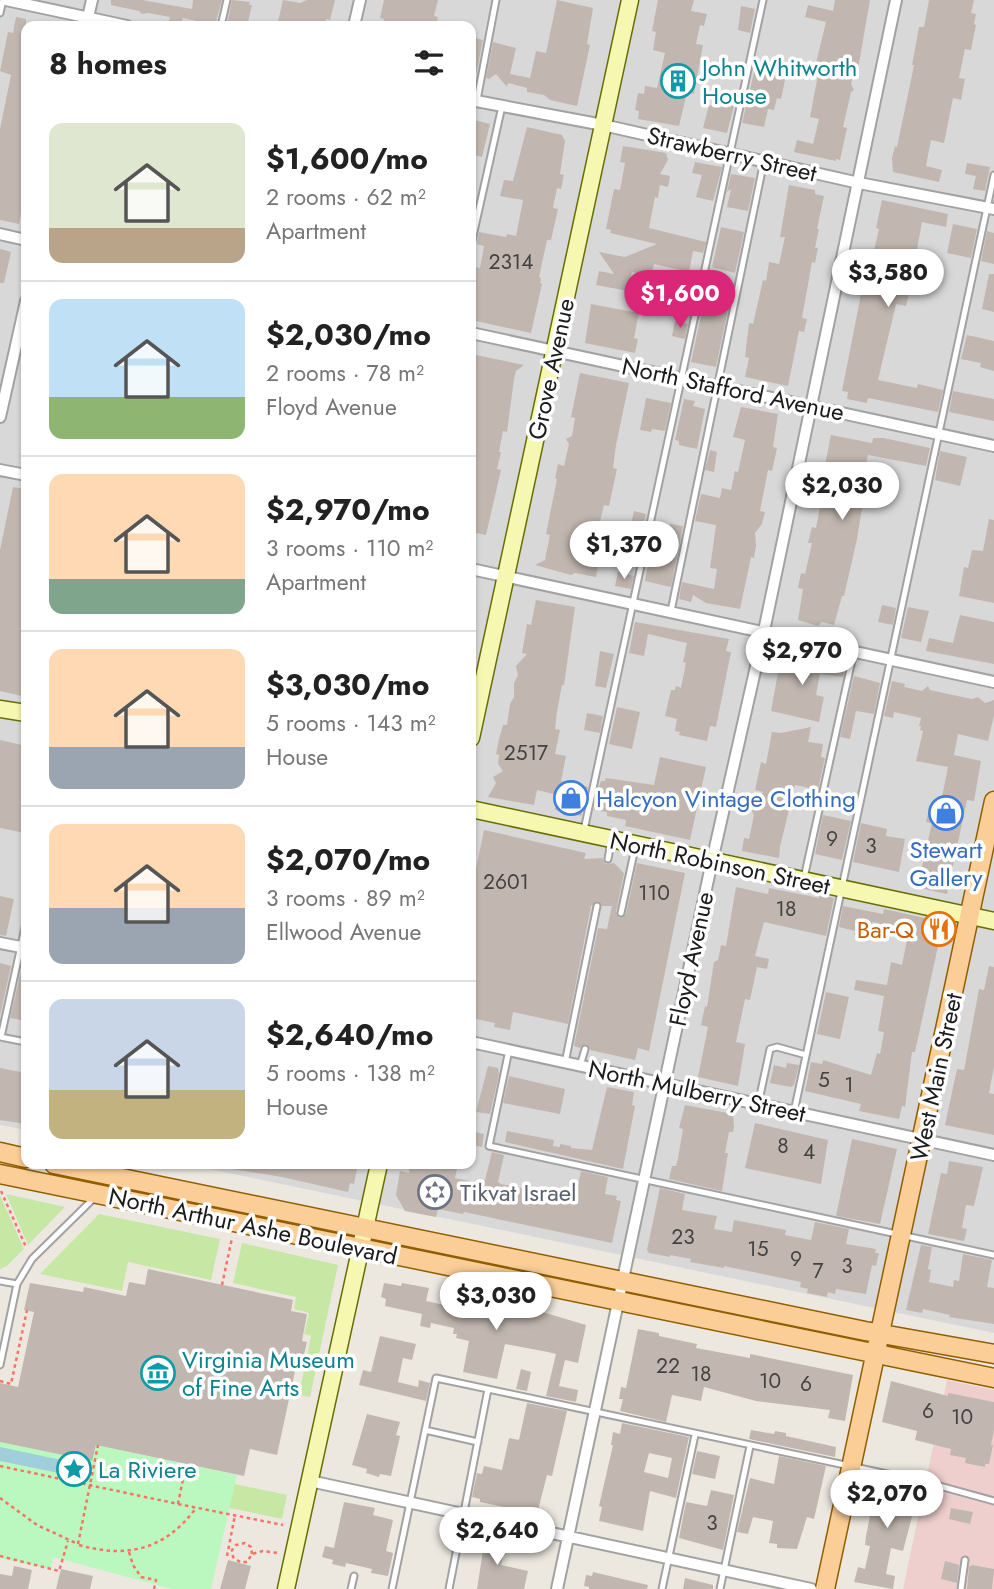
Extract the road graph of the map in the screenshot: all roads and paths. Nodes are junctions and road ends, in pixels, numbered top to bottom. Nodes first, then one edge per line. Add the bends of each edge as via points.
1 (5, 0) edge
2 (92, 0) edge
3 (227, 0) edge
4 (360, 0) edge
5 (496, 0) edge
6 (630, 0) edge
7 (763, 0) edge
8 (896, 0) edge
9 (0, 13) edge
10 (83, 21) edge
11 (87, 21) edge
12 (222, 21) edge
13 (355, 21) edge
14 (476, 91) edge
15 (476, 100) edge
16 (502, 106) junction
17 (603, 125) junction
18 (729, 154) junction
19 (764, 161) junction
20 (994, 175) edge
21 (859, 183) junction
22 (991, 208) edge
23 (476, 209) edge
24 (0, 234) edge
25 (21, 239) edge
26 (21, 323) edge
27 (476, 334) edge
28 (555, 351) junction
29 (683, 378) junction
30 (718, 386) junction
31 (811, 405) junction
32 (0, 417) edge
33 (938, 433) junction
34 (994, 446) edge
35 (0, 470) edge
36 (21, 474) edge
37 (476, 570) edge
38 (506, 576) junction
39 (634, 604) junction
40 (671, 611) junction
41 (764, 632) junction
42 (854, 651) junction
43 (890, 659) junction
44 (994, 682) edge
45 (0, 709) edge
46 (21, 712) edge
47 (476, 715) edge
48 (994, 801) edge
49 (476, 810) edge
50 (584, 833) junction
51 (611, 839) junction
52 (635, 845) junction
53 (608, 859) dead end
54 (712, 861) junction
55 (803, 881) junction
56 (842, 889) junction
57 (597, 906) dead end
58 (621, 913) dead end
59 (969, 916) junction
60 (994, 921) edge
61 (0, 943) edge
62 (21, 946) edge
63 (21, 959) edge
64 (1, 1037) edge
65 (21, 1041) edge
66 (476, 1043) edge
67 (585, 1049) dead end
68 (509, 1051) junction
69 (806, 1055) junction
70 (565, 1062) junction
71 (580, 1066) junction
72 (664, 1084) junction
73 (758, 1105) junction
74 (794, 1112) junction
75 (923, 1140) junction
76 (0, 1152) edge
77 (994, 1156) edge
78 (21, 1157) edge
79 (106, 1169) edge
80 (378, 1169) edge
81 (645, 1180) junction
82 (1, 1182) edge
83 (98, 1195) junction
84 (366, 1227) junction
85 (902, 1235) junction
86 (232, 1238) dead end
87 (26, 1247) dead end
88 (361, 1248) junction
89 (994, 1255) edge
90 (0, 1280) edge
91 (623, 1280) junction
92 (17, 1284) junction
93 (222, 1285) dead end
94 (619, 1301) junction
95 (27, 1310) dead end
96 (881, 1334) junction
97 (877, 1353) junction
98 (994, 1354) edge
99 (0, 1366) edge
100 (994, 1378) edge
101 (0, 1381) edge
102 (488, 1389) junction
103 (596, 1411) junction
104 (425, 1430) junction
105 (695, 1435) junction
106 (478, 1442) junction
107 (98, 1445) dead end
108 (750, 1446) junction
109 (186, 1464) dead end
110 (0, 1466) edge
111 (852, 1467) junction
112 (310, 1481) junction
113 (90, 1485) junction
114 (0, 1499) edge
115 (994, 1501) edge
116 (178, 1504) junction
117 (410, 1504) junction
118 (196, 1508) junction
119 (235, 1515) junction
120 (464, 1516) junction
121 (284, 1525) dead end
122 (568, 1538) junction
123 (68, 1541) junction
124 (78, 1544) junction
125 (230, 1550) junction
126 (129, 1551) junction
127 (278, 1553) dead end
128 (252, 1554) junction
129 (0, 1556) edge
130 (227, 1556) dead end
131 (669, 1560) junction
132 (965, 1560) dead end
133 (724, 1571) junction
134 (354, 1576) dead end
135 (154, 1589) edge
136 (286, 1589) edge
137 (351, 1589) edge
138 (391, 1589) edge
139 (449, 1589) edge
140 (557, 1589) edge
141 (662, 1589) edge
142 (720, 1589) edge
143 (811, 1589) edge
144 (825, 1589) edge
145 (961, 1589) edge

1 - 9 lane
1 - 10 street
2 - 11 street
3 - 12 lane
4 - 13 street
5 - 14 lane
6 - 17 street, Grove Avenue
7 - 18 lane
8 - 21 street, Floyd Avenue
15 - 16 street, Strawberry Street
16 - 17 street, Strawberry Street
16 - 23 lane
17 - 18 street, Strawberry Street
17 - 28 street, Grove Avenue
18 - 19 street, Strawberry Street
18 - 29 lane
19 - 21 street, Strawberry Street
19 - 30 lane
20 - 22 lane
21 - 22 street, Strawberry Street
21 - 31 street, Floyd Avenue
22 - 33 lane
24 - 25 street
26 - 32 street
27 - 28 street, North Stafford Avenue
28 - 29 street, North Stafford Avenue
28 - 38 street, Grove Avenue
29 - 30 street, North Stafford Avenue
29 - 39 lane
30 - 31 street, North Stafford Avenue
30 - 40 lane
31 - 33 street, North Stafford Avenue
31 - 41 street, Floyd Avenue
33 - 34 street, North Stafford Avenue
33 - 43 lane
35 - 36 street
37 - 38 street
38 - 39 street
38 - 47 street, Grove Avenue
39 - 40 street
39 - 50 lane
40 - 41 street
41 - 42 street
41 - 54 street, Floyd Avenue
42 - 43 street
42 - 55 lane
43 - 44 street
43 - 56 lane
45 - 46 street
48 - 59 main road, West Main Street
49 - 50 street, North Robinson Street
50 - 51 street, North Robinson Street
51 - 52 street, North Robinson Street
51 - 53 lane
52 - 54 street, North Robinson Street
52 - 58 lane
54 - 55 street, North Robinson Street
54 - 72 street, Floyd Avenue
55 - 56 street, North Robinson Street
56 - 59 street, North Robinson Street
56 - 69 lane
57 - 70 lane
59 - 60 street, North Robinson Street
59 - 75 main road, West Main Street
61 - 62 street
63 - 64 lane
64 - 65 lane
66 - 68 street, North Mulberry Street
67 - 71 lane
68 - 70 street, North Mulberry Street
68 - 81 lane via 489,1146
69 - 73 lane via 770,1049
69 - 74 lane
70 - 71 street, North Mulberry Street
71 - 72 street, North Mulberry Street
72 - 73 street, North Mulberry Street
72 - 81 street, Floyd Avenue
73 - 74 street, North Mulberry Street
74 - 75 street, North Mulberry Street
75 - 77 street, North Mulberry Street
75 - 85 main road, West Main Street
76 - 78 main road
79 - 83 street
79 - 84 main road, North Arthur Ashe Boulevard
80 - 84 street
81 - 85 lane
81 - 91 street, Floyd Avenue
82 - 83 main road, North Arthur Ashe Boulevard
82 - 87 path
83 - 88 main road, North Arthur Ashe Boulevard
83 - 92 lane via 32,1259
84 - 88 street
84 - 91 main road, North Arthur Ashe Boulevard
85 - 89 lane
85 - 96 main road, West Main Street
86 - 93 path
88 - 94 main road, North Arthur Ashe Boulevard
88 - 112 street
90 - 92 lane
91 - 94 street, Floyd Avenue
91 - 96 main road, North Arthur Ashe Boulevard
92 - 99 lane
94 - 97 main road, North Arthur Ashe Boulevard
94 - 103 street, Floyd Avenue
95 - 101 path via 11,1384
96 - 97 main road, West Main Street
96 - 98 main road, North Arthur Ashe Boulevard
97 - 100 main road, North Arthur Ashe Boulevard
97 - 111 main road, West Main Street
102 - 103 lane
102 - 104 lane via 436,1378
102 - 106 lane
103 - 105 lane
103 - 122 street, Floyd Avenue
104 - 106 lane
104 - 117 lane
105 - 108 lane
105 - 131 lane
106 - 120 lane
107 - 113 path
108 - 111 lane
108 - 133 lane
109 - 116 path
110 - 113 path
111 - 115 lane
111 - 144 main road, West Main Street
112 - 117 street
112 - 136 street
113 - 116 path
113 - 124 path
114 - 123 path
116 - 118 path
117 - 120 street
117 - 138 lane
118 - 119 path
118 - 126 path via 170,1536
119 - 121 path
119 - 125 path
120 - 122 street
120 - 139 lane
122 - 131 street
122 - 140 street, Floyd Avenue
123 - 124 path
123 - 129 path via 59,1571
124 - 126 path
125 - 128 path via 245,1543
125 - 128 path via 240,1563
125 - 130 path
126 - 135 path via 141,1577 156,1580
127 - 128 path
131 - 133 street
131 - 141 lane
132 - 145 lane
133 - 142 lane
133 - 143 street
134 - 137 lane

